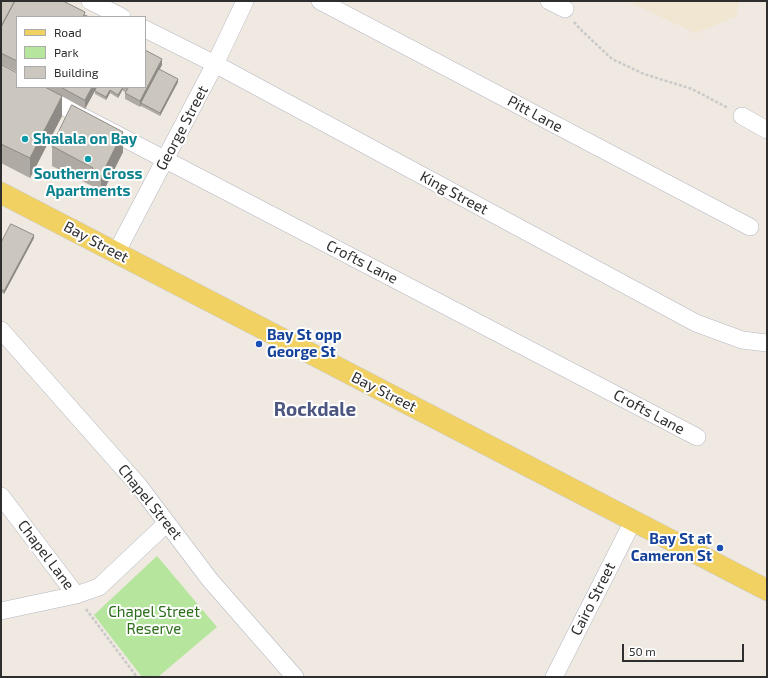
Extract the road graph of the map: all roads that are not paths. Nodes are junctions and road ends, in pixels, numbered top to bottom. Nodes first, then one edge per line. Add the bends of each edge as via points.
1 (90, 1) edge
2 (245, 1) edge
3 (320, 1) edge
4 (549, 1) edge
5 (565, 9) road end
6 (120, 16) edge
7 (146, 30) edge
8 (215, 64) junction
9 (28, 88) edge
10 (742, 116) road end
11 (767, 130) edge
12 (165, 159) junction
13 (1, 192) edge
14 (750, 227) dead end
15 (116, 253) junction
16 (1, 330) edge
17 (767, 343) edge
18 (697, 437) dead end
19 (1, 496) edge
20 (633, 521) junction
21 (168, 523) junction
22 (767, 590) edge
23 (76, 595) junction
24 (1, 610) edge
25 (295, 677) edge
26 (554, 677) edge

1 - 6 street
2 - 8 street, George Street
3 - 14 street, Pitt Lane
4 - 5 street
7 - 8 street, King Street
8 - 12 street, George Street
8 - 17 street, King Street via 696,324 742,340
9 - 12 street, Crofts Lane
10 - 11 street
12 - 15 street, George Street
12 - 18 street, Crofts Lane
13 - 15 main road, Bay Street
15 - 20 main road, Bay Street
16 - 21 street, Chapel Street via 139,486
19 - 23 street, Chapel Lane
20 - 22 main road, Bay Street
20 - 26 street, Cairo Street
21 - 23 street via 100,587
21 - 25 street, Chapel Street via 210,580
23 - 24 street

